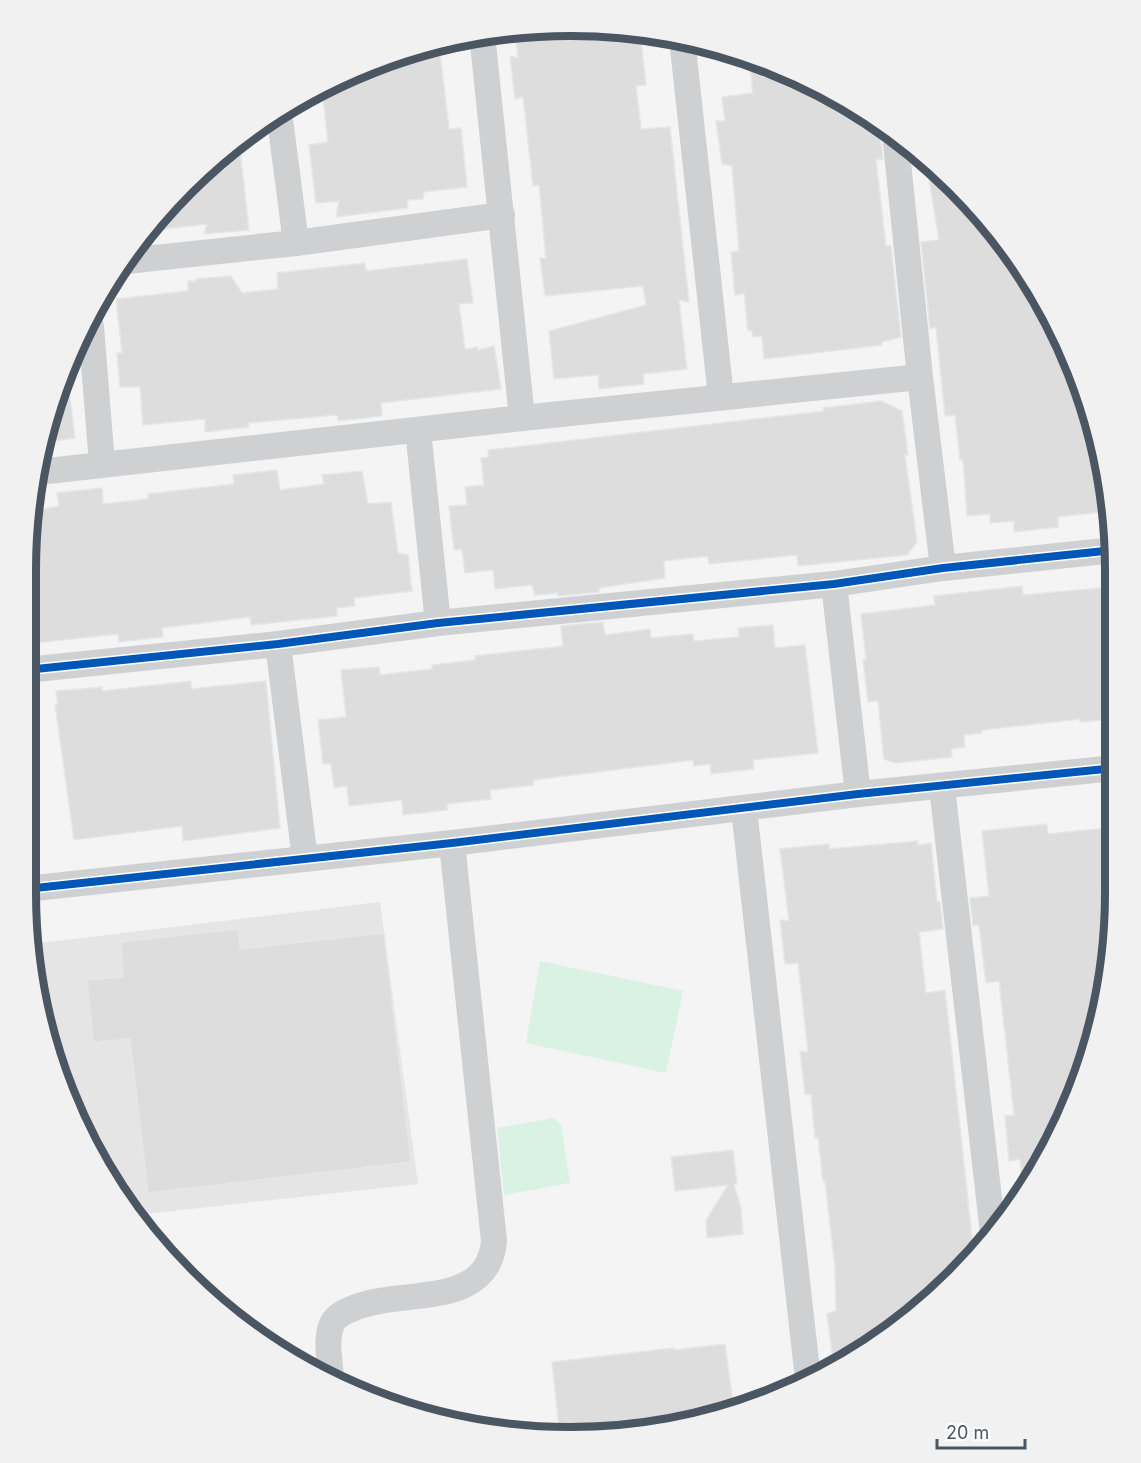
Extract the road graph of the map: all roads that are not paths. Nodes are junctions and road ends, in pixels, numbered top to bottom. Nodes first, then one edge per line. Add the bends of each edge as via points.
1 (483, 44) edge
2 (683, 48) edge
3 (280, 122) edge
4 (896, 146) edge
5 (502, 215) junction
6 (296, 243) junction
7 (136, 260) edge
8 (91, 333) edge
9 (920, 377) junction
10 (721, 397) junction
11 (522, 418) junction
12 (418, 430) junction
13 (102, 464) junction
14 (45, 471) edge
15 (1104, 551) edge
16 (943, 568) junction
17 (834, 584) junction
18 (438, 623) junction
19 (278, 644) junction
20 (36, 669) edge
21 (1105, 769) edge
22 (942, 787) junction
23 (858, 794) junction
24 (744, 809) junction
25 (452, 843) junction
26 (305, 859) junction
27 (36, 888) edge
28 (992, 1222) edge
29 (330, 1370) edge
30 (807, 1372) edge

1 - 5 street
2 - 10 street
3 - 6 street
4 - 9 street
5 - 6 street
5 - 11 street
6 - 7 street
8 - 13 street
9 - 10 street
9 - 16 street
10 - 11 street
11 - 12 street
12 - 13 street
12 - 18 street
13 - 14 street
15 - 16 street
16 - 17 street
17 - 18 street
17 - 23 street
18 - 19 street
19 - 20 street
19 - 26 street
21 - 22 street
22 - 23 street
22 - 28 street
23 - 24 street
24 - 25 street
24 - 30 street
25 - 26 street
25 - 29 street via 493,1256 476,1280 455,1290 368,1302 345,1311 333,1321 328,1338
26 - 27 street

